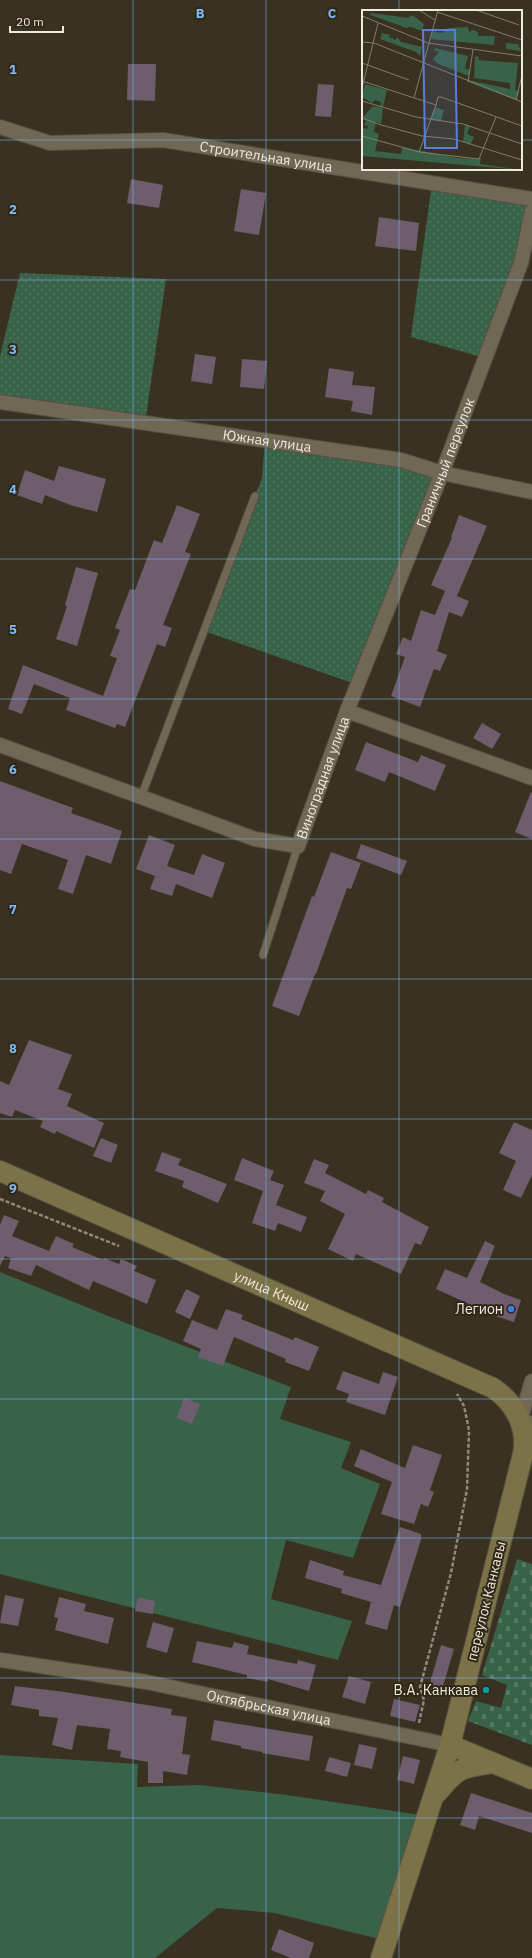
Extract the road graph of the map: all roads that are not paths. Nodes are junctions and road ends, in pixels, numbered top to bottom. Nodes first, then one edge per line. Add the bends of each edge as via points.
1 (0, 126) edge
2 (532, 199) edge
3 (532, 211) edge
4 (0, 402) edge
5 (442, 473) junction
6 (532, 492) edge
7 (255, 496) dead end
8 (347, 712) junction
9 (0, 745) edge
10 (532, 778) edge
11 (140, 797) junction
12 (298, 846) junction
13 (263, 955) dead end
14 (0, 1171) edge
15 (532, 1381) edge
16 (526, 1422) edge
17 (0, 1660) edge
18 (459, 1705) junction
19 (450, 1745) junction
20 (493, 1763) junction
21 (532, 1779) edge
22 (433, 1798) junction
23 (381, 1958) edge

1 - 2 street, Строительная улица via 50,143 163,140
3 - 5 street, Граничный переулок via 521,263
4 - 5 street, Южная улица via 401,460
5 - 6 street, Южная улица
5 - 8 street, Граничный переулок
7 - 11 lane
8 - 10 street, Виноградная улица
8 - 12 street, Виноградная улица
9 - 11 street, Виноградная улица
11 - 12 street, Виноградная улица via 255,839
12 - 13 lane
14 - 16 street, улица Кныш via 493,1388 511,1403
15 - 16 street
16 - 18 street, переулок Канкавы via 523,1454
17 - 19 street, Октябрьская улица via 146,1682
18 - 19 street, переулок Канкавы
18 - 20 street via 464,1732 477,1749
19 - 20 street, Октябрьская улица
19 - 22 street, переулок Канкавы
20 - 21 street, Октябрьская улица
20 - 22 street via 467,1767 453,1774
22 - 23 street, переулок Канкавы

